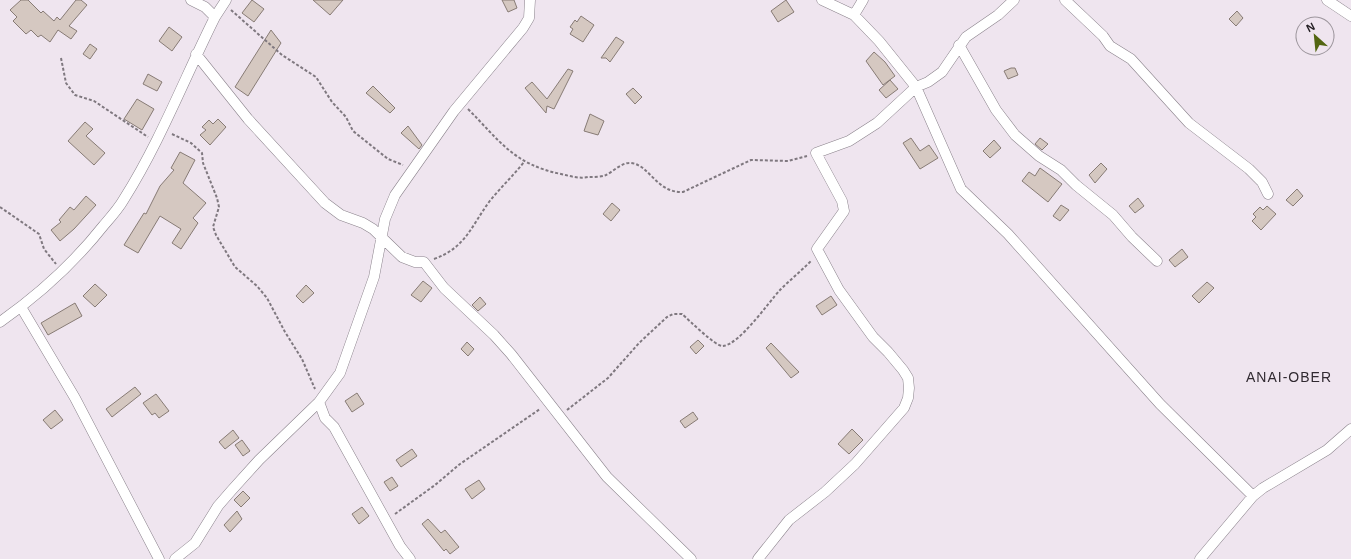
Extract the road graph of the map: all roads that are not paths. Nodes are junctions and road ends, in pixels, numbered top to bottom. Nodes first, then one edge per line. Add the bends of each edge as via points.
1 (191, 0) edge
2 (530, 0) edge
3 (822, 0) edge
4 (862, 0) edge
5 (1014, 0) edge
6 (1065, 0) edge
7 (1327, 0) edge
8 (224, 2) edge
9 (854, 15) junction
10 (1351, 16) edge
11 (215, 17) junction
12 (959, 45) junction
13 (196, 54) junction
14 (916, 87) junction
15 (1268, 194) dead end
16 (382, 238) junction
17 (1158, 261) dead end
18 (21, 307) junction
19 (0, 322) edge
20 (319, 402) junction
21 (1351, 429) edge
22 (1253, 496) junction
23 (159, 559) edge
24 (176, 559) edge
25 (410, 559) edge
26 (691, 559) edge
27 (758, 559) edge
28 (1200, 559) edge

1 - 11 street via 205,7
2 - 16 street via 529,18 523,28 461,102 395,195 385,219
3 - 9 street
4 - 9 street
5 - 12 street
6 - 15 street via 1110,46 1131,59 1189,123 1249,169 1262,182
7 - 10 street
8 - 11 street
9 - 14 street
11 - 13 street
12 - 14 street via 942,72
12 - 17 street via 996,110 1015,135 1113,215
13 - 16 street via 248,119 325,203 341,216 362,222
13 - 18 street via 162,128 124,200 61,274
14 - 22 street via 961,189 1008,234 1160,404
14 - 27 street via 876,123 849,141 816,153 842,201 844,211 817,249 839,290 873,337 908,378 908,398 904,408 855,464 789,520
16 - 20 street via 374,278 340,373
16 - 26 street via 402,257 424,262 444,288 498,340 607,477
18 - 19 street
18 - 23 street via 75,398
20 - 24 street via 259,460 218,506 195,543
20 - 25 street via 325,418 334,427 400,546
21 - 22 street via 1326,450
22 - 28 street

